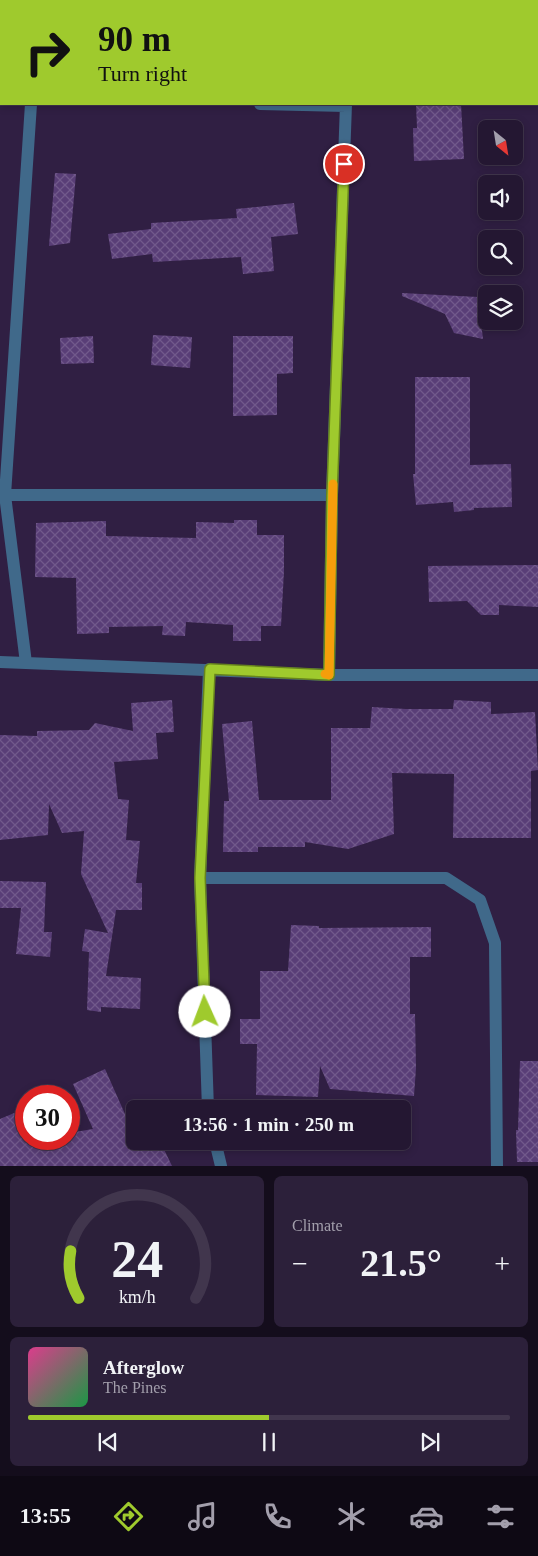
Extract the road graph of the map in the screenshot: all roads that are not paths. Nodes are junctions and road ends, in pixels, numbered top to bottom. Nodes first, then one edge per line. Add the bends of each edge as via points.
1 (31, 105) edge
2 (346, 105) edge
3 (5, 495) junction
4 (332, 495) junction
5 (0, 662) edge
6 (26, 663) junction
7 (210, 669) junction
8 (329, 675) junction
9 (538, 675) edge
10 (200, 878) junction
11 (208, 1100) edge
12 (217, 1150) edge
13 (221, 1166) edge
14 (497, 1166) edge

1 - 3 street
2 - 4 street
3 - 4 street
3 - 6 street
4 - 8 street
5 - 6 street
6 - 7 street
7 - 8 street
7 - 10 street
8 - 9 street
10 - 11 street
10 - 14 street via 446,878 480,900 495,943
12 - 13 street

